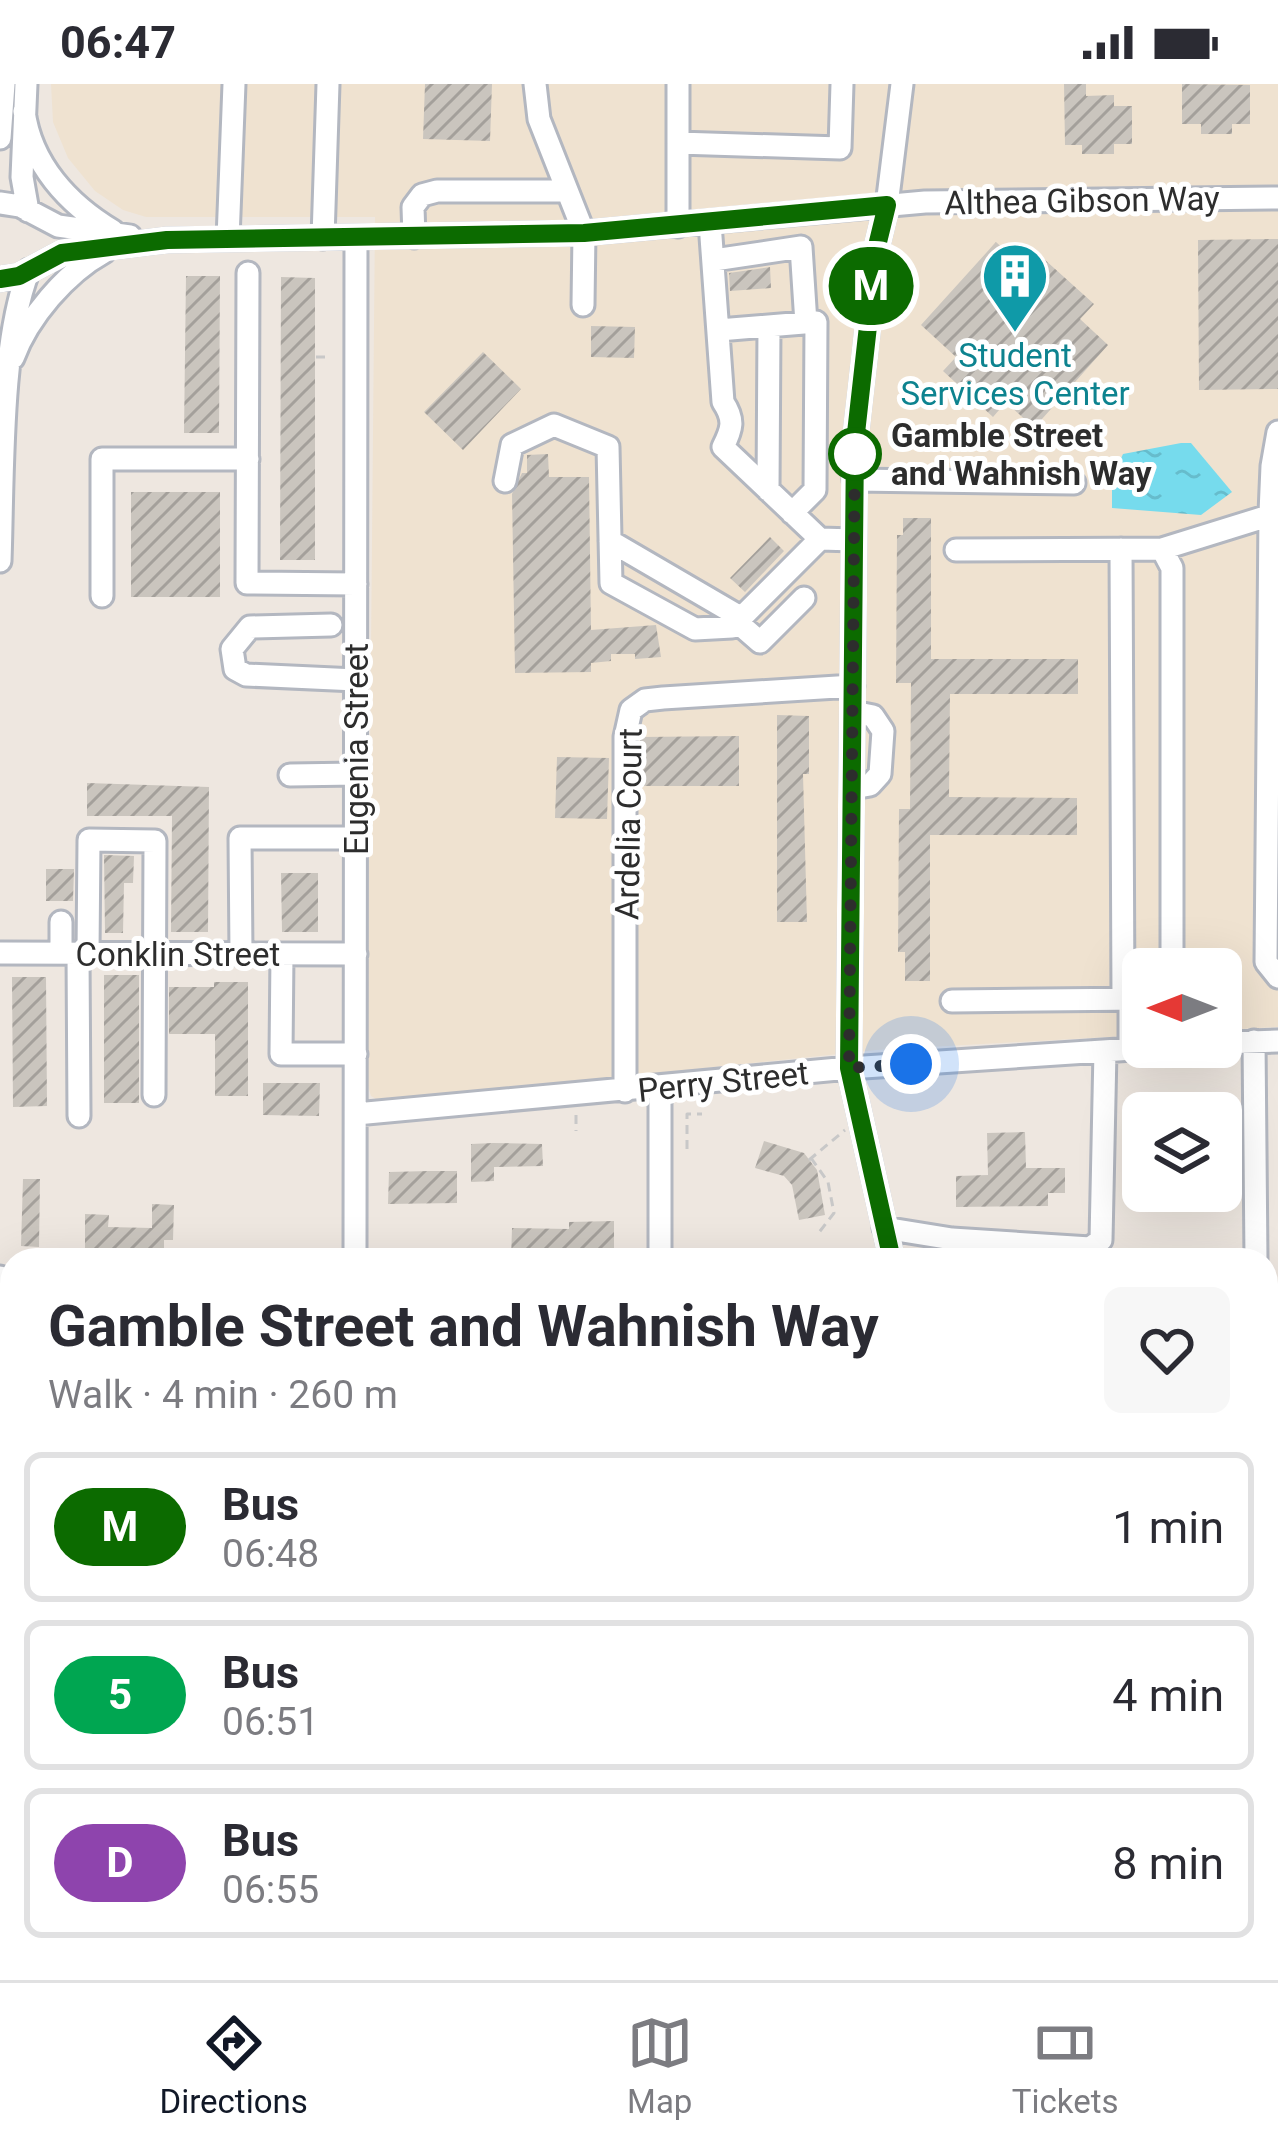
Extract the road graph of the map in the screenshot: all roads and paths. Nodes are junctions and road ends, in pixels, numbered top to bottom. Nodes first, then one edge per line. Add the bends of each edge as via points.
1 (4, 84) edge
2 (26, 84) edge
3 (234, 84) edge
4 (328, 84) edge
5 (535, 84) edge
6 (678, 84) edge
7 (842, 84) edge
8 (902, 84) edge
9 (9, 115) edge
10 (0, 138) edge
11 (678, 143) junction
12 (567, 190) junction
13 (1278, 198) edge
14 (0, 203) edge
15 (887, 205) junction
16 (30, 213) junction
17 (710, 223) junction
18 (678, 226) junction
19 (584, 233) junction
20 (414, 237) junction
21 (323, 238) junction
22 (356, 238) junction
23 (228, 239) junction
24 (118, 240) junction
25 (714, 260) junction
26 (31, 268) junction
27 (248, 273) dead end
28 (0, 279) edge
29 (583, 304) dead end
30 (806, 323) junction
31 (769, 326) junction
32 (719, 329) junction
33 (316, 356) dead end
34 (330, 356) dead end
35 (6, 382) junction
36 (1278, 432) edge
37 (248, 459) junction
38 (1275, 466) edge
39 (505, 481) dead end
40 (854, 481) junction
41 (1074, 483) dead end
42 (768, 490) junction
43 (792, 513) junction
44 (1274, 513) edge
45 (820, 539) junction
46 (854, 540) junction
47 (610, 541) junction
48 (1162, 549) junction
49 (956, 550) dead end
50 (1121, 550) junction
51 (0, 561) edge
52 (356, 584) junction
53 (102, 596) dead end
54 (804, 598) dead end
55 (739, 620) junction
56 (331, 625) dead end
57 (356, 680) junction
58 (853, 686) junction
59 (290, 775) dead end
60 (356, 775) junction
61 (356, 838) junction
62 (61, 922) dead end
63 (1131, 948) edge
64 (1172, 948) edge
65 (0, 953) edge
66 (76, 953) junction
67 (154, 954) junction
68 (241, 954) junction
69 (282, 954) junction
70 (356, 954) junction
71 (1278, 976) edge
72 (1122, 1000) edge
73 (952, 1001) dead end
74 (1253, 1041) junction
75 (1278, 1041) edge
76 (1242, 1042) edge
77 (1122, 1050) edge
78 (1106, 1051) junction
79 (356, 1054) junction
80 (849, 1068) junction
81 (661, 1087) junction
82 (625, 1090) junction
83 (154, 1095) dead end
84 (356, 1114) junction
85 (702, 1114) dead end
86 (79, 1116) dead end
87 (860, 1117) junction
88 (687, 1149) dead end
89 (884, 1228) junction
90 (817, 1235) dead end
91 (356, 1248) edge
92 (660, 1248) edge
93 (889, 1248) edge
94 (1256, 1248) edge

1 - 9 street
2 - 9 street
3 - 23 street
4 - 21 street
5 - 12 street via 539,119
6 - 11 street
7 - 11 street via 840,148
8 - 15 street
9 - 10 street
9 - 16 street
9 - 24 street via 45,169
11 - 18 street
12 - 19 street
12 - 20 street via 422,195 413,207
13 - 15 street, Althea Gibson Way
14 - 16 street, Althea Gibson Way
15 - 17 street, Althea Gibson Way
15 - 40 street via 859,386
16 - 24 street, Althea Gibson Way
16 - 26 street via 42,240
17 - 18 street, Althea Gibson Way
17 - 25 street
18 - 19 street, Althea Gibson Way
19 - 20 street, Althea Gibson Way
19 - 29 street
20 - 22 street, Althea Gibson Way
21 - 22 street, Althea Gibson Way
21 - 23 street, Althea Gibson Way
22 - 52 street, Eugenia Street
23 - 24 street, Althea Gibson Way
24 - 26 street, Althea Gibson Way
24 - 35 street via 32,321
25 - 30 street via 801,247
25 - 32 street
26 - 28 street, Althea Gibson Way
26 - 35 street via 14,307
27 - 37 street
30 - 31 street
30 - 43 street via 816,322 815,490
31 - 32 street
31 - 42 street
32 - 42 street via 723,402 733,429 723,447
33 - 34 path
35 - 51 street
36 - 38 street
37 - 52 street via 247,583
37 - 53 street via 102,459
38 - 44 street
39 - 47 street via 512,445 554,425 608,447
40 - 41 street
40 - 46 street
42 - 43 street
43 - 45 street
44 - 48 street
44 - 71 street via 1266,962
45 - 46 street
45 - 55 street
46 - 58 street
47 - 55 street
47 - 55 street via 610,583 694,628
48 - 50 street
48 - 64 street via 1172,568
49 - 50 street
50 - 63 street
52 - 57 street, Eugenia Street
54 - 55 street via 760,642
56 - 57 street via 250,627 232,649 235,669
57 - 60 street, Eugenia Street
58 - 80 street
58 - 82 street, Ardelia Court via 663,698 631,710
59 - 60 street
60 - 61 street, Eugenia Street
61 - 68 street via 240,838
61 - 70 street, Eugenia Street
62 - 66 street
65 - 66 street, Conklin Street
66 - 67 street, Conklin Street
66 - 67 street via 89,840 155,841
66 - 86 street
67 - 68 street, Conklin Street
67 - 83 street
68 - 69 street, Conklin Street
69 - 70 street, Conklin Street
69 - 79 street via 281,1054
70 - 79 street, Eugenia Street
72 - 73 street
74 - 75 street
74 - 76 street
74 - 94 street
77 - 78 street, Perry Street
78 - 80 street, Perry Street
78 - 89 street via 1100,1240 1090,1248
79 - 84 street, Eugenia Street
80 - 81 street, Perry Street
80 - 87 street
81 - 82 street, Perry Street
81 - 92 street
82 - 84 street, Perry Street
84 - 91 street, Eugenia Street
85 - 88 path via 687,1114
87 - 89 street
87 - 90 path via 810,1159 828,1182 834,1213
89 - 93 street

